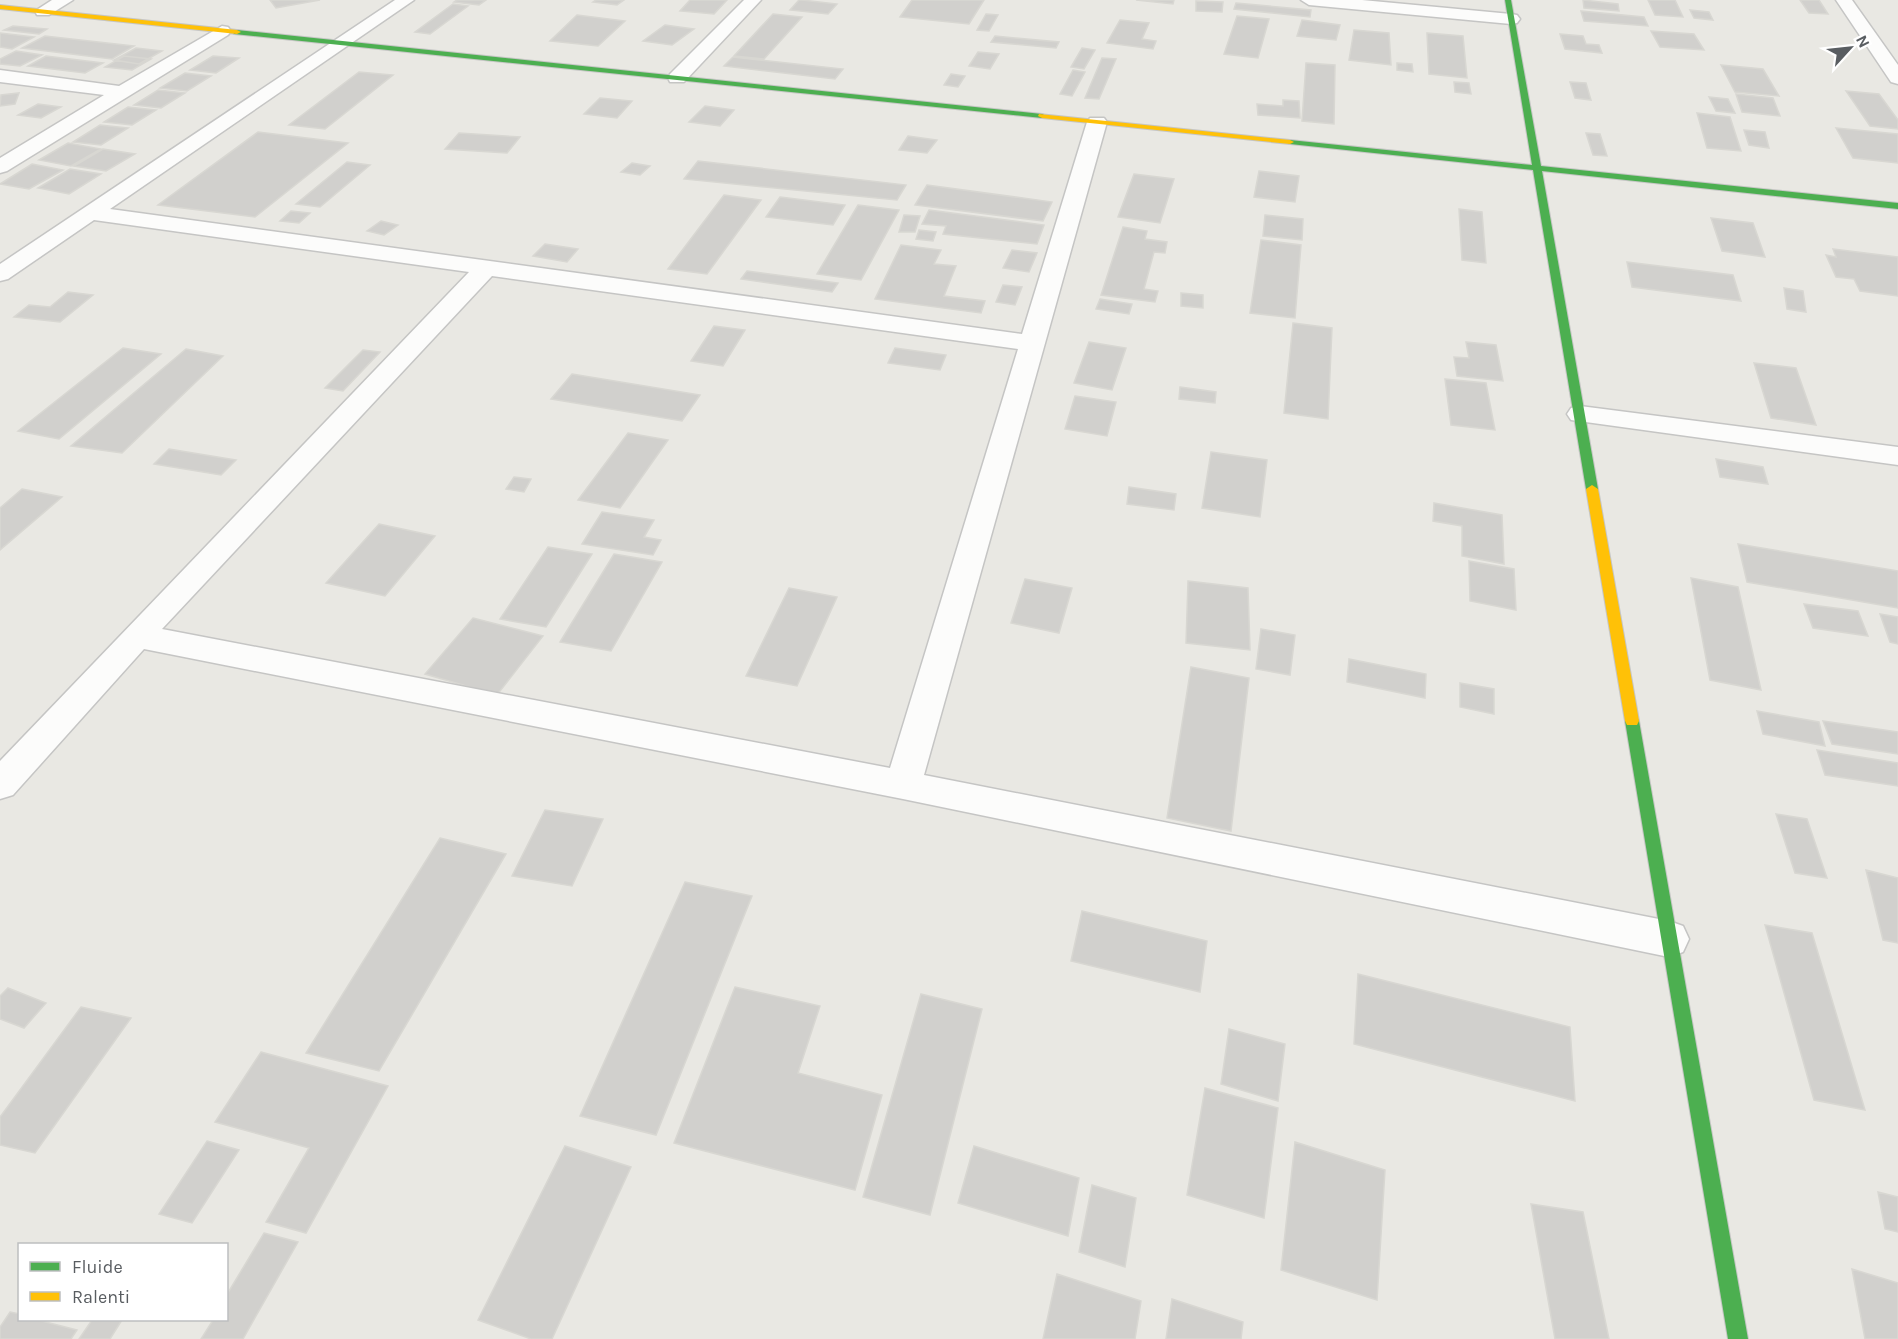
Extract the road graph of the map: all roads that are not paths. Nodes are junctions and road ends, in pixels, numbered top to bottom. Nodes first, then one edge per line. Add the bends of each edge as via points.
1 (65, 0) edge
2 (406, 0) edge
3 (753, 0) edge
4 (1309, 0) edge
5 (1508, 0) edge
6 (1844, 0) edge
7 (0, 7) edge
8 (42, 11) junction
9 (1511, 19) junction
10 (222, 31) junction
11 (341, 43) junction
12 (1876, 46) junction
13 (1898, 48) edge
14 (0, 76) edge
15 (677, 78) junction
16 (1898, 78) edge
17 (123, 92) junction
18 (1097, 122) junction
19 (0, 167) edge
20 (1537, 168) junction
21 (1898, 206) edge
22 (90, 213) junction
23 (486, 268) junction
24 (0, 274) edge
25 (1031, 343) junction
26 (1580, 414) junction
27 (1898, 456) edge
28 (137, 636) junction
29 (0, 785) edge
30 (903, 785) junction
31 (1670, 939) junction
32 (1738, 1339) edge

1 - 8 street
2 - 11 street
3 - 15 street
4 - 9 street
5 - 9 street
6 - 12 street
7 - 8 street
8 - 10 street
9 - 20 street
10 - 11 street
10 - 17 street
11 - 15 street
11 - 22 street
12 - 13 street
12 - 16 street
14 - 17 street
15 - 18 street
17 - 19 street
18 - 20 street
18 - 25 street
20 - 21 street
20 - 26 street
22 - 23 street
22 - 24 street
23 - 25 street
23 - 28 street
25 - 30 street
26 - 27 street
26 - 31 street
28 - 29 street
28 - 30 street
30 - 31 street
31 - 32 street

